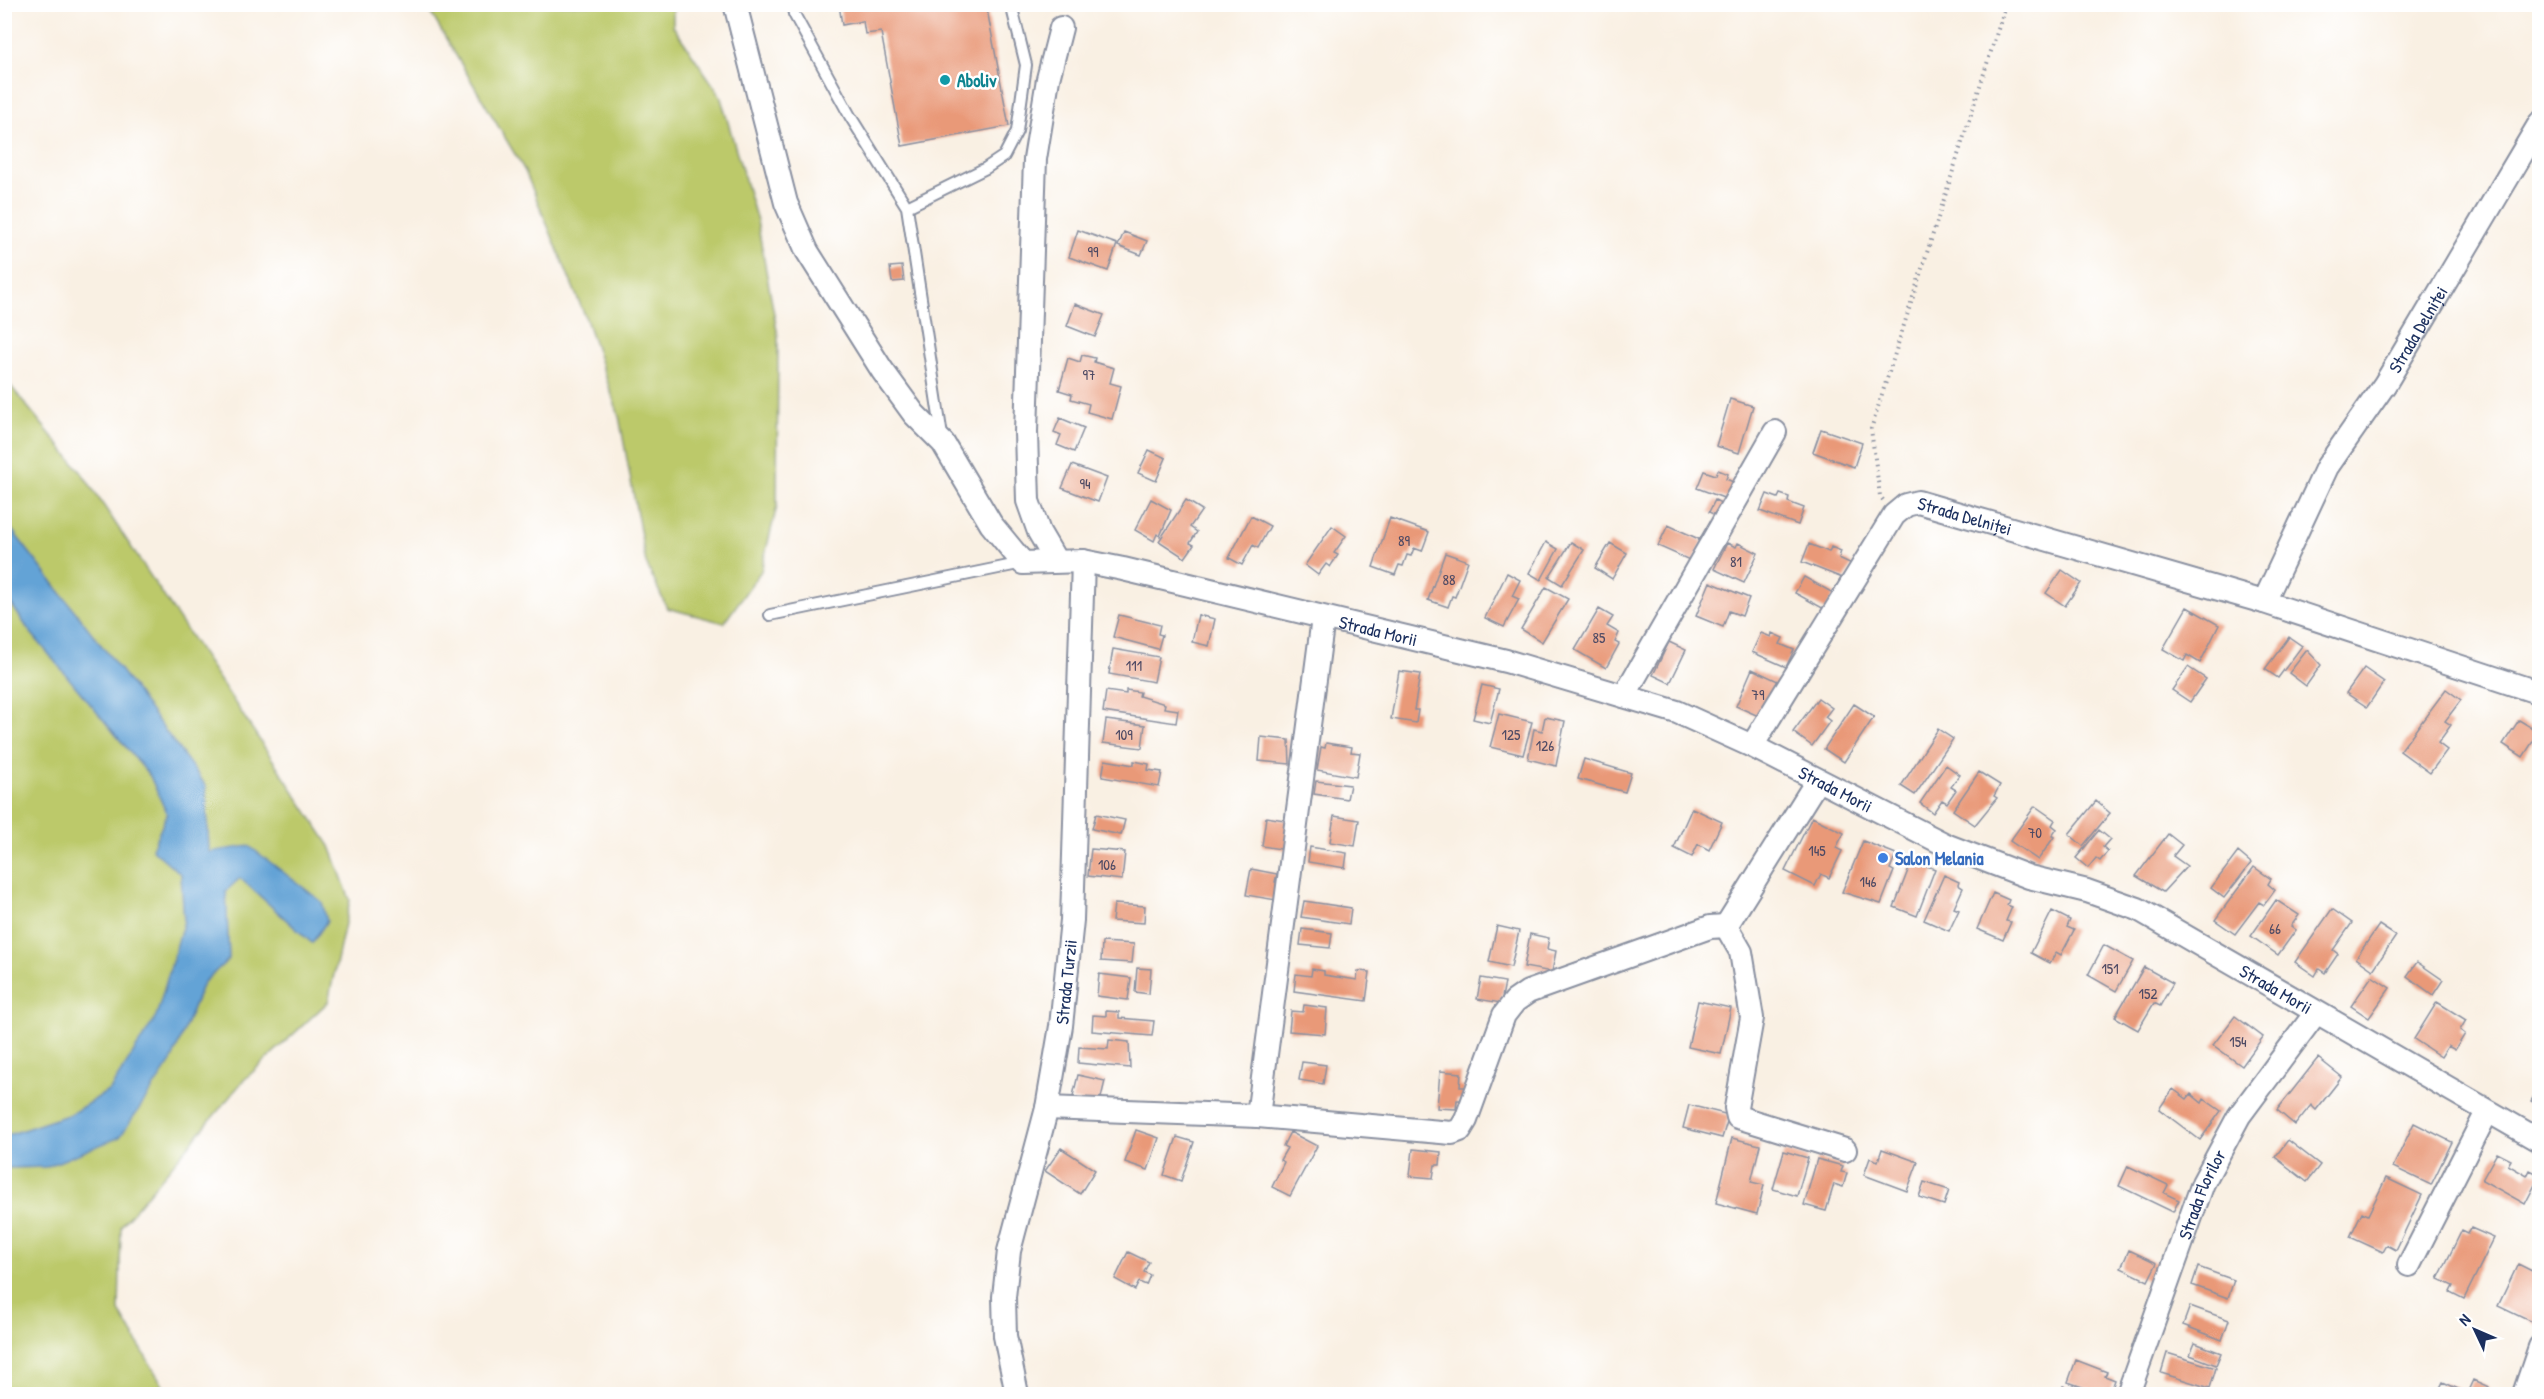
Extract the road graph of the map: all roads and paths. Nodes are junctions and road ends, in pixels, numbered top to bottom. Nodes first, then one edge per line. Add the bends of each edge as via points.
1 (735, 4) edge
2 (792, 4) edge
3 (1011, 4) edge
4 (2006, 4) edge
5 (1061, 28) dead end
6 (2540, 123) edge
7 (907, 207) junction
8 (1775, 432) dead end
9 (943, 443) junction
10 (1894, 515) junction
11 (1056, 561) junction
12 (1083, 561) junction
13 (1023, 563) junction
14 (2264, 602) junction
15 (770, 615) dead end
16 (1323, 618) junction
17 (2540, 693) edge
18 (1624, 696) junction
19 (1752, 746) junction
20 (1817, 781) junction
21 (1726, 927) junction
22 (2315, 1014) junction
23 (1047, 1108) junction
24 (2487, 1112) junction
25 (1258, 1116) junction
26 (2540, 1141) edge
27 (1845, 1150) dead end
28 (2409, 1265) dead end
29 (2540, 1347) edge
30 (1017, 1395) edge
31 (2128, 1395) edge
32 (2524, 1395) edge

1 - 9 street via 786,203 807,251 882,370 914,414
2 - 7 lane via 850,116
3 - 7 lane via 1026,65 1017,131 1004,156
4 - 10 path via 1871,429 1880,496
5 - 11 street via 1035,159 1026,432 1028,501
6 - 14 street, Strada Delniței via 2385,384 2327,467
7 - 9 lane
8 - 18 street
9 - 13 street via 991,524
10 - 14 street, Strada Delniței via 1906,505 1931,505
10 - 19 street, Strada Delniței
11 - 12 street, Strada Morii
11 - 13 street, Strada Morii
12 - 16 street, Strada Morii
12 - 23 street, Strada Turzii via 1072,920 1061,1026
13 - 15 lane
14 - 17 street, Strada Delniței
16 - 18 street, Strada Morii via 1506,661
16 - 25 street
18 - 19 street, Strada Morii via 1677,712
19 - 20 street, Strada Morii
20 - 21 street
20 - 22 street, Strada Morii via 1948,846 2029,877 2138,909
21 - 25 street via 1710,927 1515,1000 1504,1015 1460,1130 1452,1133
21 - 27 street via 1742,952 1752,1018 1737,1118
22 - 24 street, Strada Morii
22 - 31 street, Strada Florilor via 2239,1116 2203,1183
23 - 25 street
23 - 30 street, Strada Turzii via 1009,1251 1004,1297 1005,1336
24 - 26 street, Strada Morii
24 - 28 street
29 - 32 street

